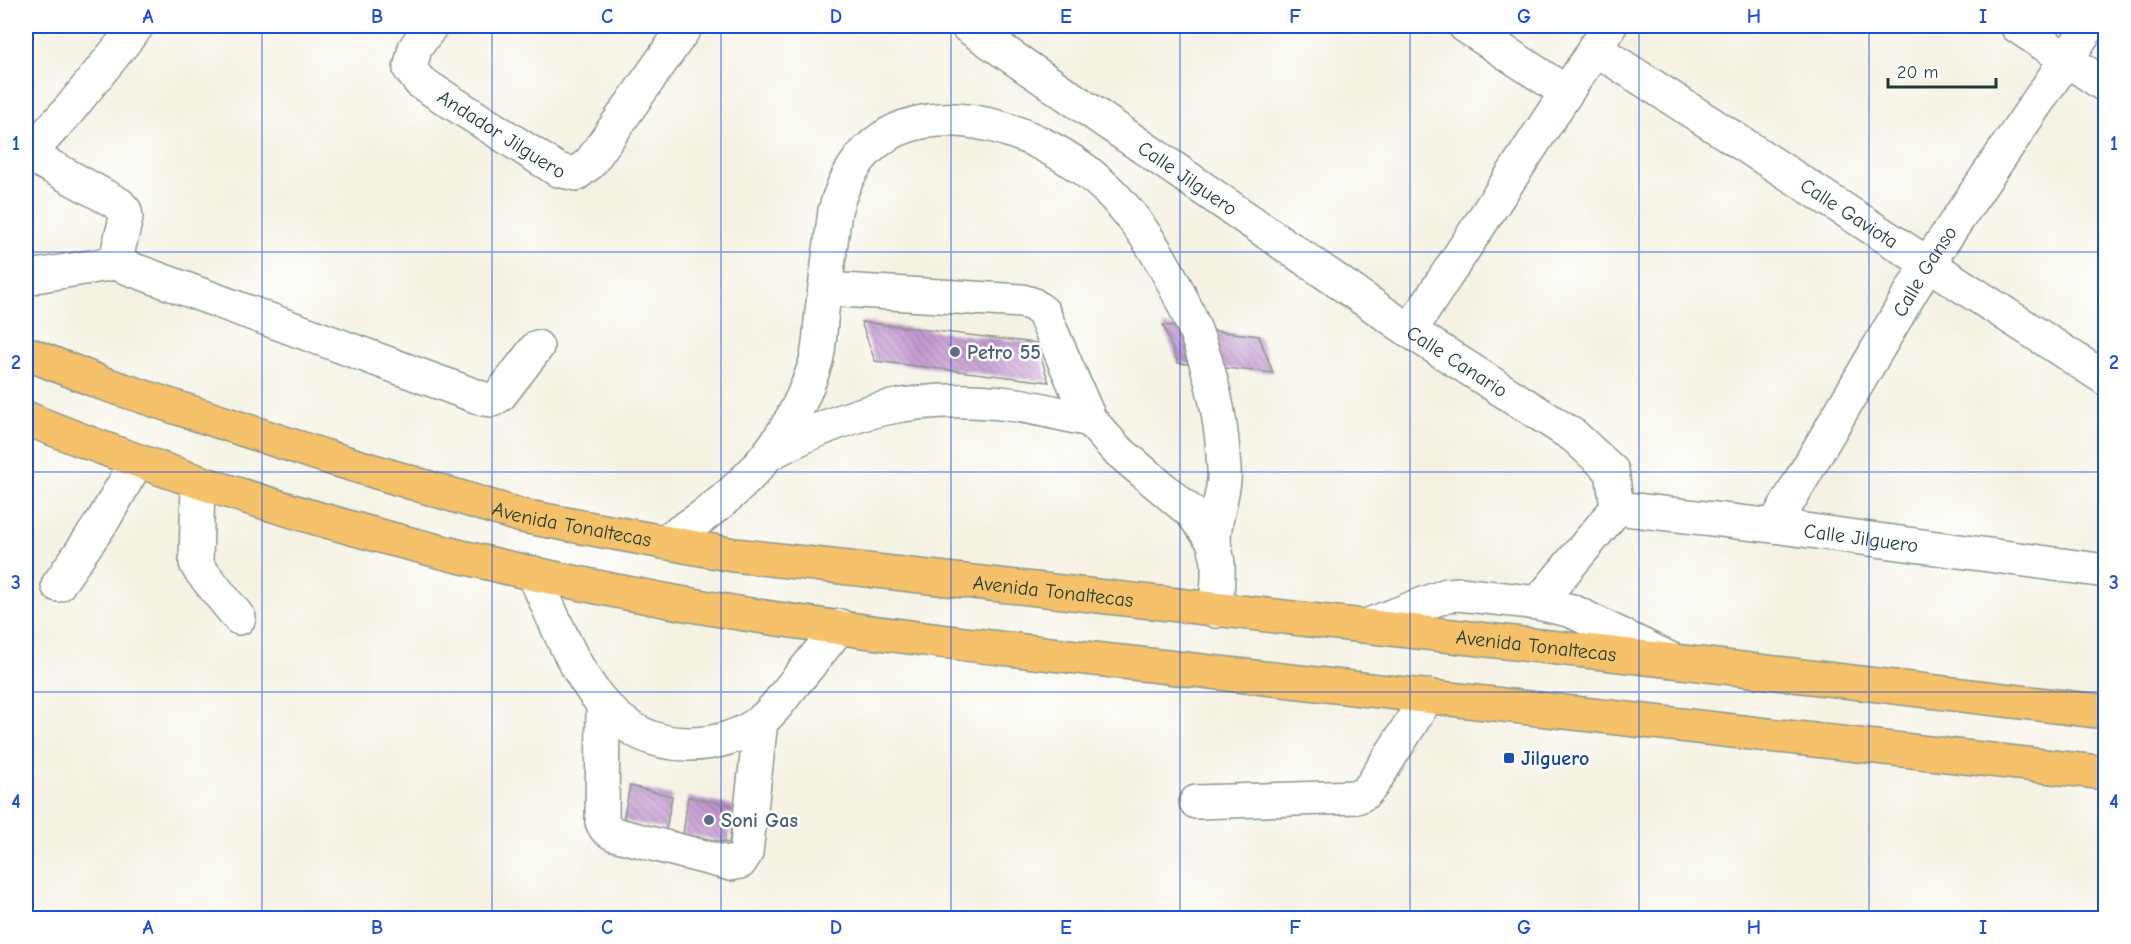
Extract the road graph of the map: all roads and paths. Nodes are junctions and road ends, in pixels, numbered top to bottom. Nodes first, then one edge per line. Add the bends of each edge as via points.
1 (137, 26) edge
2 (431, 26) edge
3 (686, 26) edge
4 (967, 26) edge
5 (1465, 26) edge
6 (2017, 26) edge
7 (2089, 26) edge
8 (1602, 37) edge
9 (2067, 58) junction
10 (2106, 86) edge
11 (1566, 92) junction
12 (27, 156) edge
13 (115, 263) junction
14 (1928, 263) junction
15 (26, 280) edge
16 (825, 289) junction
17 (1410, 331) junction
18 (537, 347) dead end
19 (26, 353) edge
20 (2106, 379) edge
21 (26, 418) edge
22 (1090, 420) junction
23 (768, 454) junction
24 (137, 461) junction
25 (198, 482) junction
26 (1617, 508) junction
27 (1774, 526) junction
28 (663, 542) junction
29 (1214, 542) junction
30 (2106, 571) edge
31 (534, 573) junction
32 (58, 585) dead end
33 (1538, 603) junction
34 (1216, 610) junction
35 (239, 618) dead end
36 (840, 626) junction
37 (1366, 626) junction
38 (1674, 661) junction
39 (1428, 696) junction
40 (603, 706) junction
41 (2106, 712) edge
42 (761, 721) junction
43 (2106, 773) edge
44 (1196, 802) dead end

1 - 12 street
2 - 3 street, Andador Jilguero via 415,48 410,69 420,82 558,170 576,174 590,163
4 - 17 street, Calle Jilguero
5 - 11 street
6 - 9 street
7 - 9 street, Calle Ganso
8 - 11 street, Calle Canario
8 - 14 street, Calle Gaviota
9 - 10 street
9 - 14 street, Calle Ganso
11 - 17 street, Calle Canario
12 - 13 street via 119,204 125,211
13 - 15 street
13 - 18 street via 484,399 500,395
14 - 20 street, Calle Gaviota
14 - 27 street, Calle Ganso
16 - 22 street via 1032,304 1043,312
16 - 23 street via 816,359 804,393
16 - 29 street via 840,190 864,153 899,128 918,122 957,119 1007,130 1063,156 1113,195 1133,219 1175,286 1194,329 1221,419 1225,478
17 - 26 street, Calle Canario via 1574,436 1611,471
19 - 28 main road, Avenida Tonaltecas via 102,383 324,456 522,516
21 - 24 main road
22 - 23 street via 1011,404 926,401 844,418
22 - 29 street via 1116,449 1192,513
23 - 28 street via 721,504
24 - 25 main road
24 - 32 street via 104,519
25 - 31 main road via 349,529
25 - 35 street via 196,563
26 - 27 street, Calle Jilguero
26 - 33 street
27 - 30 street, Calle Jilguero
28 - 34 main road, Avenida Tonaltecas via 734,555
29 - 34 street via 1218,565
31 - 36 main road via 732,612
31 - 40 street via 576,664
33 - 37 street via 1447,595
33 - 38 street via 1572,611
34 - 37 main road, Avenida Tonaltecas
36 - 39 main road via 988,647
36 - 42 street
37 - 38 main road, Avenida Tonaltecas
38 - 41 main road, Avenida Tonaltecas
39 - 43 main road
39 - 44 street via 1372,785 1357,798
40 - 42 street via 638,732 681,744 724,740
40 - 42 street via 602,822 606,828 614,834 730,864 740,862 746,853

